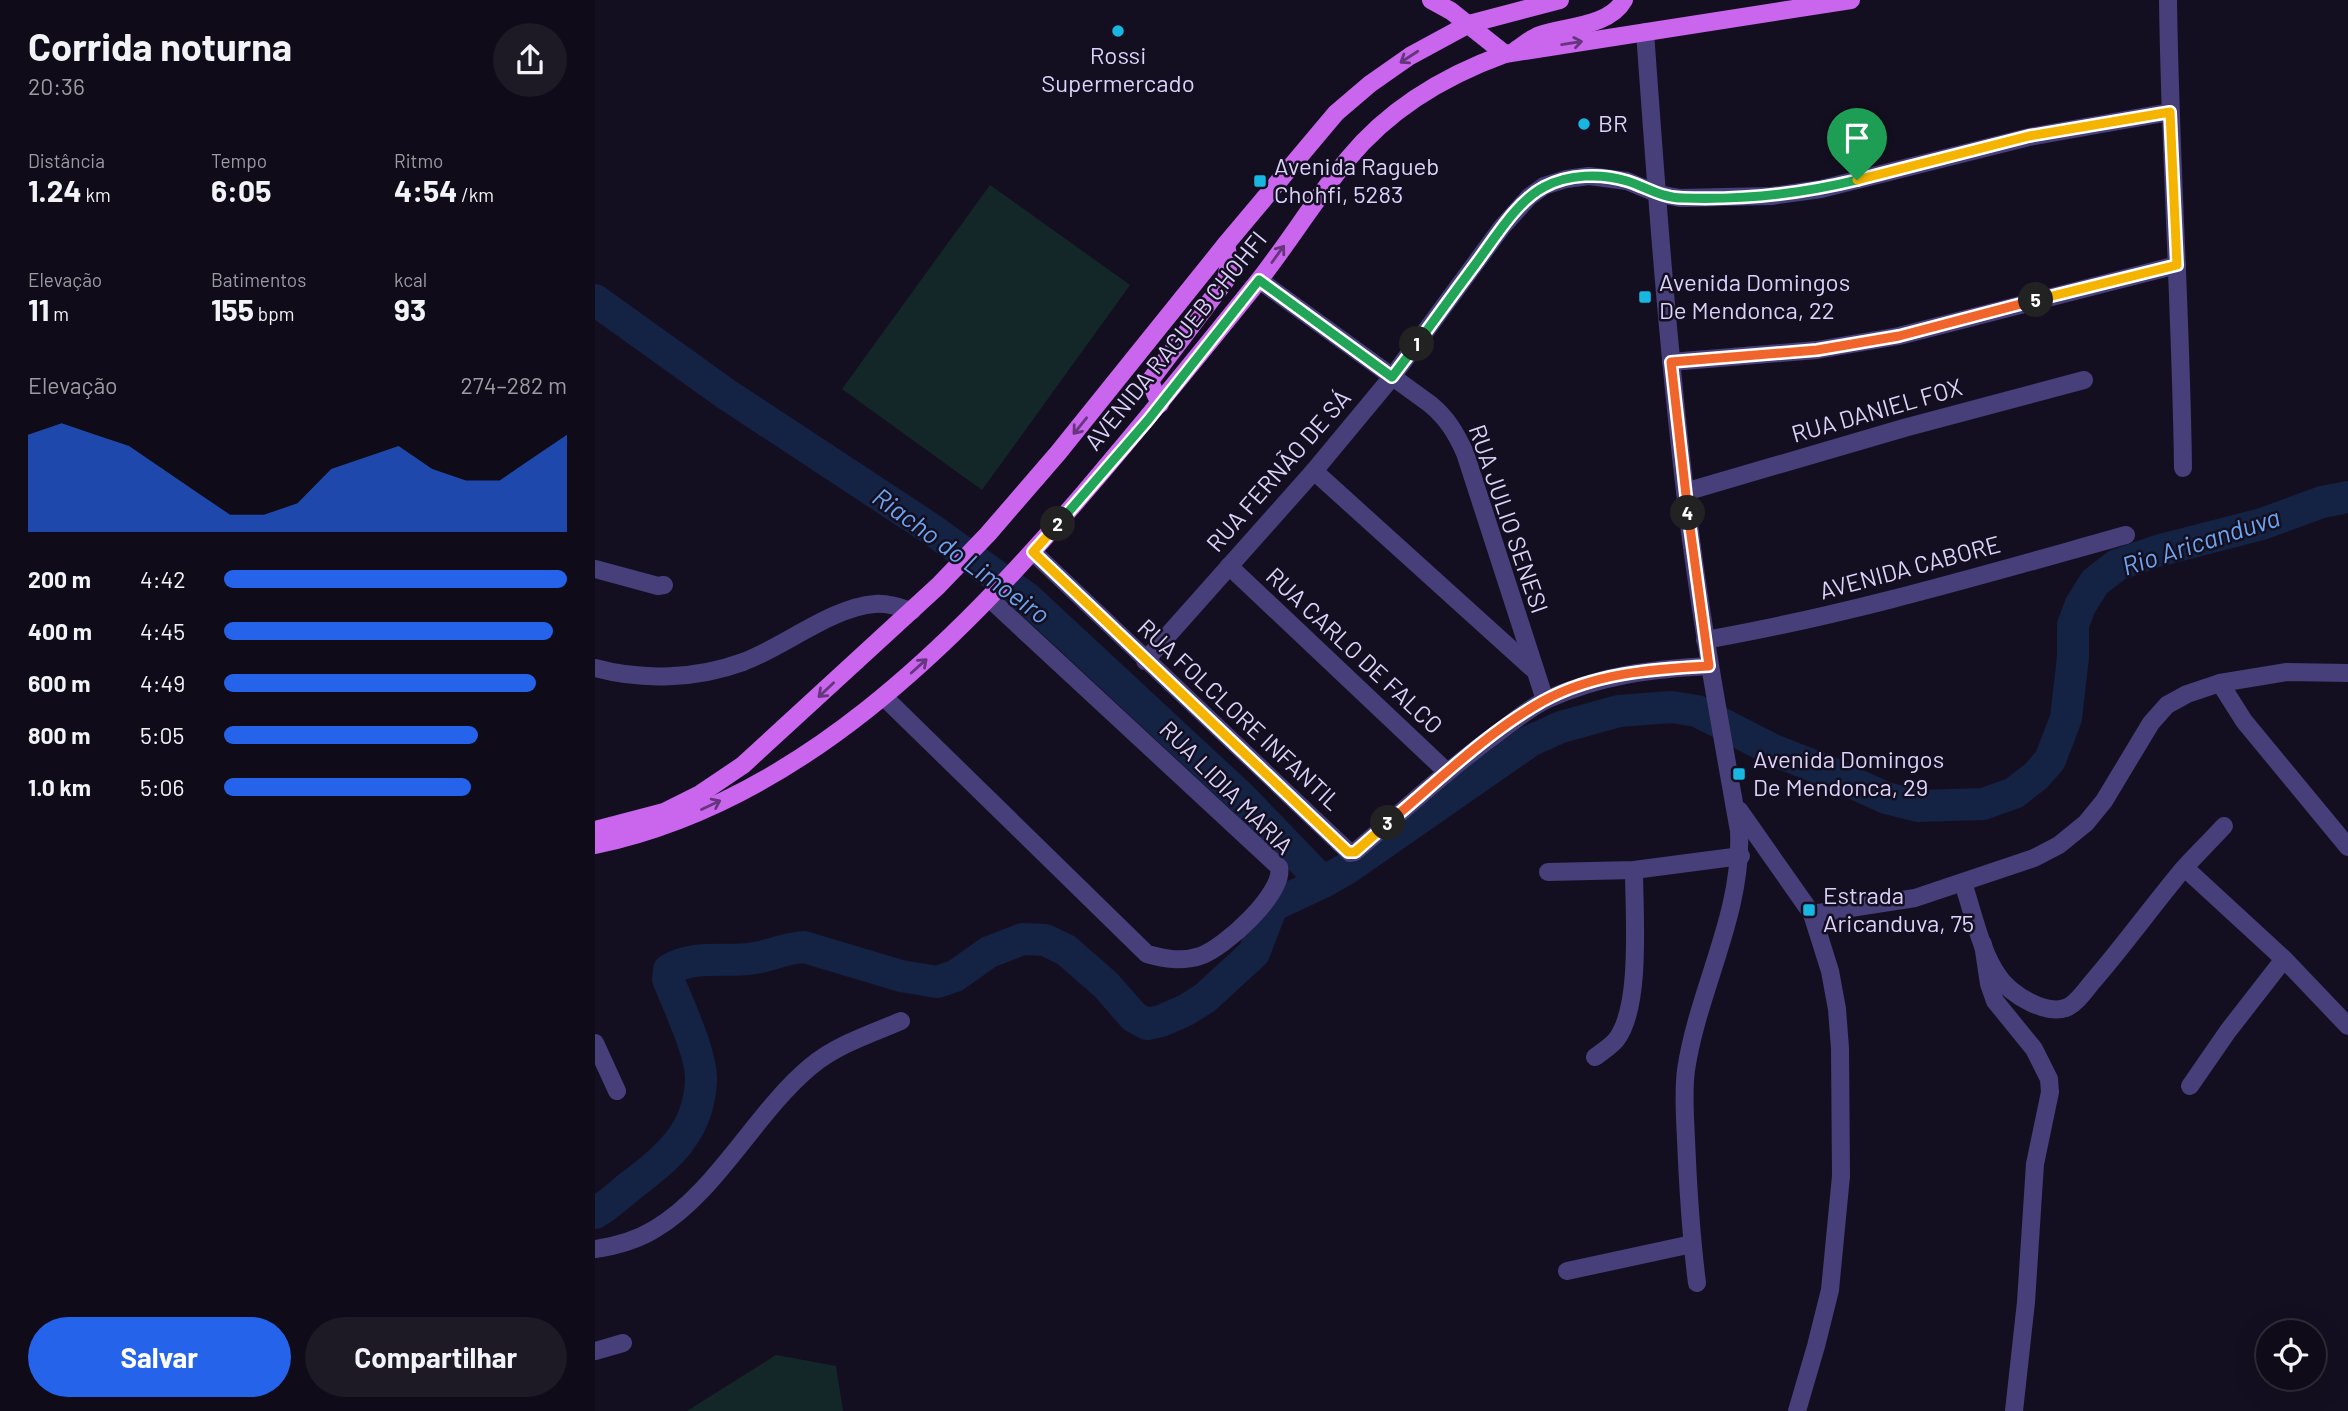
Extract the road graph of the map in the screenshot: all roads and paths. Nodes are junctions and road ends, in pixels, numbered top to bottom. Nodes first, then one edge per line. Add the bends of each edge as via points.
1 (1431, 0) edge
2 (1560, 0) edge
3 (1624, 0) edge
4 (1851, 0) edge
5 (2168, 0) edge
6 (1469, 24) junction
7 (1645, 33) junction
8 (1509, 53) junction
9 (2170, 112) junction
10 (1658, 194) junction
11 (1226, 244) junction
12 (2177, 265) junction
13 (1259, 280) junction
14 (1671, 362) junction
15 (1392, 377) junction
16 (2084, 380) dead end
17 (1160, 404) junction
18 (2183, 468) dead end
19 (1314, 471) junction
20 (1685, 492) junction
21 (2126, 535) dead end
22 (1028, 558) junction
23 (1229, 566) junction
24 (595, 569) edge
25 (664, 584) dead end
26 (993, 595) junction
27 (912, 611) junction
28 (1705, 640) junction
29 (1145, 661) junction
30 (1709, 666) junction
31 (595, 668) edge
32 (1534, 669) junction
33 (2348, 673) edge
34 (2220, 683) junction
35 (884, 697) junction
36 (1545, 700) junction
37 (1446, 771) junction
38 (1734, 801) junction
39 (2224, 826) dead end
40 (595, 830) edge
41 (595, 845) edge
42 (2348, 847) edge
43 (1741, 856) junction
44 (2185, 868) junction
45 (1635, 870) junction
46 (1548, 872) dead end
47 (1963, 883) junction
48 (1812, 914) junction
49 (1983, 944) junction
50 (2284, 959) junction
51 (901, 1021) dead end
52 (2348, 1026) edge
53 (595, 1043) edge
54 (1595, 1057) dead end
55 (2190, 1086) dead end
56 (617, 1091) dead end
57 (1692, 1244) junction
58 (595, 1249) edge
59 (1567, 1271) dead end
60 (1697, 1283) dead end
61 (624, 1343) dead end
62 (595, 1351) edge
63 (1797, 1411) edge
64 (2014, 1411) edge

1 - 6 main road
2 - 6 main road, AVENIDA RAGUEB CHOHFI
3 - 8 main road via 1604,19 1536,36
4 - 7 main road, AVENIDA RAGUEB CHOHFI
5 - 9 street
6 - 8 main road
6 -> 11 main road, AVENIDA RAGUEB CHOHFI via 1410,56 1336,113
8 -> 7 main road, AVENIDA RAGUEB CHOHFI
7 - 10 street
13 -> 8 main road, AVENIDA RAGUEB CHOHFI via 1349,158 1385,122 1444,80
9 - 10 street, RUA FERNÃO DE SÁ via 2029,136 1821,189 1715,198
9 - 12 street
10 - 14 street
10 - 15 street, RUA FERNÃO DE SÁ via 1627,181 1589,176 1544,186 1502,227
11 - 17 main road via 1226,280 1152,378
11 -> 27 main road, AVENIDA RAGUEB CHOHFI via 1058,453 988,534
12 - 14 street via 1899,336 1817,350
12 - 18 street
13 - 15 street, RUA JULIO SENESI
13 - 17 main road, AVENIDA RAGUEB CHOHFI
14 - 20 street
15 - 19 street, RUA FERNÃO DE SÁ
15 - 32 street, RUA JULIO SENESI via 1445,417 1456,434
16 - 20 street, RUA DANIEL FOX
17 - 22 main road, AVENIDA RAGUEB CHOHFI
19 - 23 street, RUA FERNÃO DE SÁ
19 - 32 street
20 - 28 street
21 - 28 street, AVENIDA CABORE via 1888,601
22 - 26 main road, AVENIDA RAGUEB CHOHFI
22 - 29 street, RUA FOLCLORE INFANTIL
23 - 29 street, RUA FERNÃO DE SÁ
23 - 37 street, RUA CARLO DE FALCO
24 - 25 street
35 -> 26 main road, AVENIDA RAGUEB CHOHFI
26 - 35 street, RUA LIDIA MARIA via 1279,867 1269,897 1231,936 1197,958 1147,954
27 - 31 street via 892,605 859,607 754,658 712,672 641,676
27 -> 40 main road, AVENIDA RAGUEB CHOHFI via 732,772 664,812
28 - 30 street
29 - 37 street, RUA FOLCLORE INFANTIL via 1348,852 1355,852
30 - 36 street via 1622,674
30 - 38 street
32 - 36 street, RUA JULIO SENESI
33 - 34 street via 2287,672
34 - 42 street via 2244,721
34 - 47 street via 2167,705 2103,801 2086,823 2059,845
41 -> 35 main road, AVENIDA RAGUEB CHOHFI via 655,829 749,788 839,733
36 - 37 street
38 - 43 street
38 - 48 street
39 - 44 street
43 - 45 street
43 - 57 street via 1686,1071
44 - 49 street via 2066,1008 2042,1006 2008,989
44 - 50 street
45 - 46 street
45 - 54 street via 1631,1001 1616,1040
47 - 48 street via 1915,898
47 - 49 street
48 - 63 street via 1831,971 1837,1009 1841,1177 1830,1290
49 - 64 street via 1995,1001 2034,1049 2049,1079 2050,1092 2035,1164
50 - 52 street
50 - 55 street
51 - 58 street via 842,1046 810,1067 670,1219 636,1238
53 - 56 street
57 - 59 street
57 - 60 street
61 - 62 street

